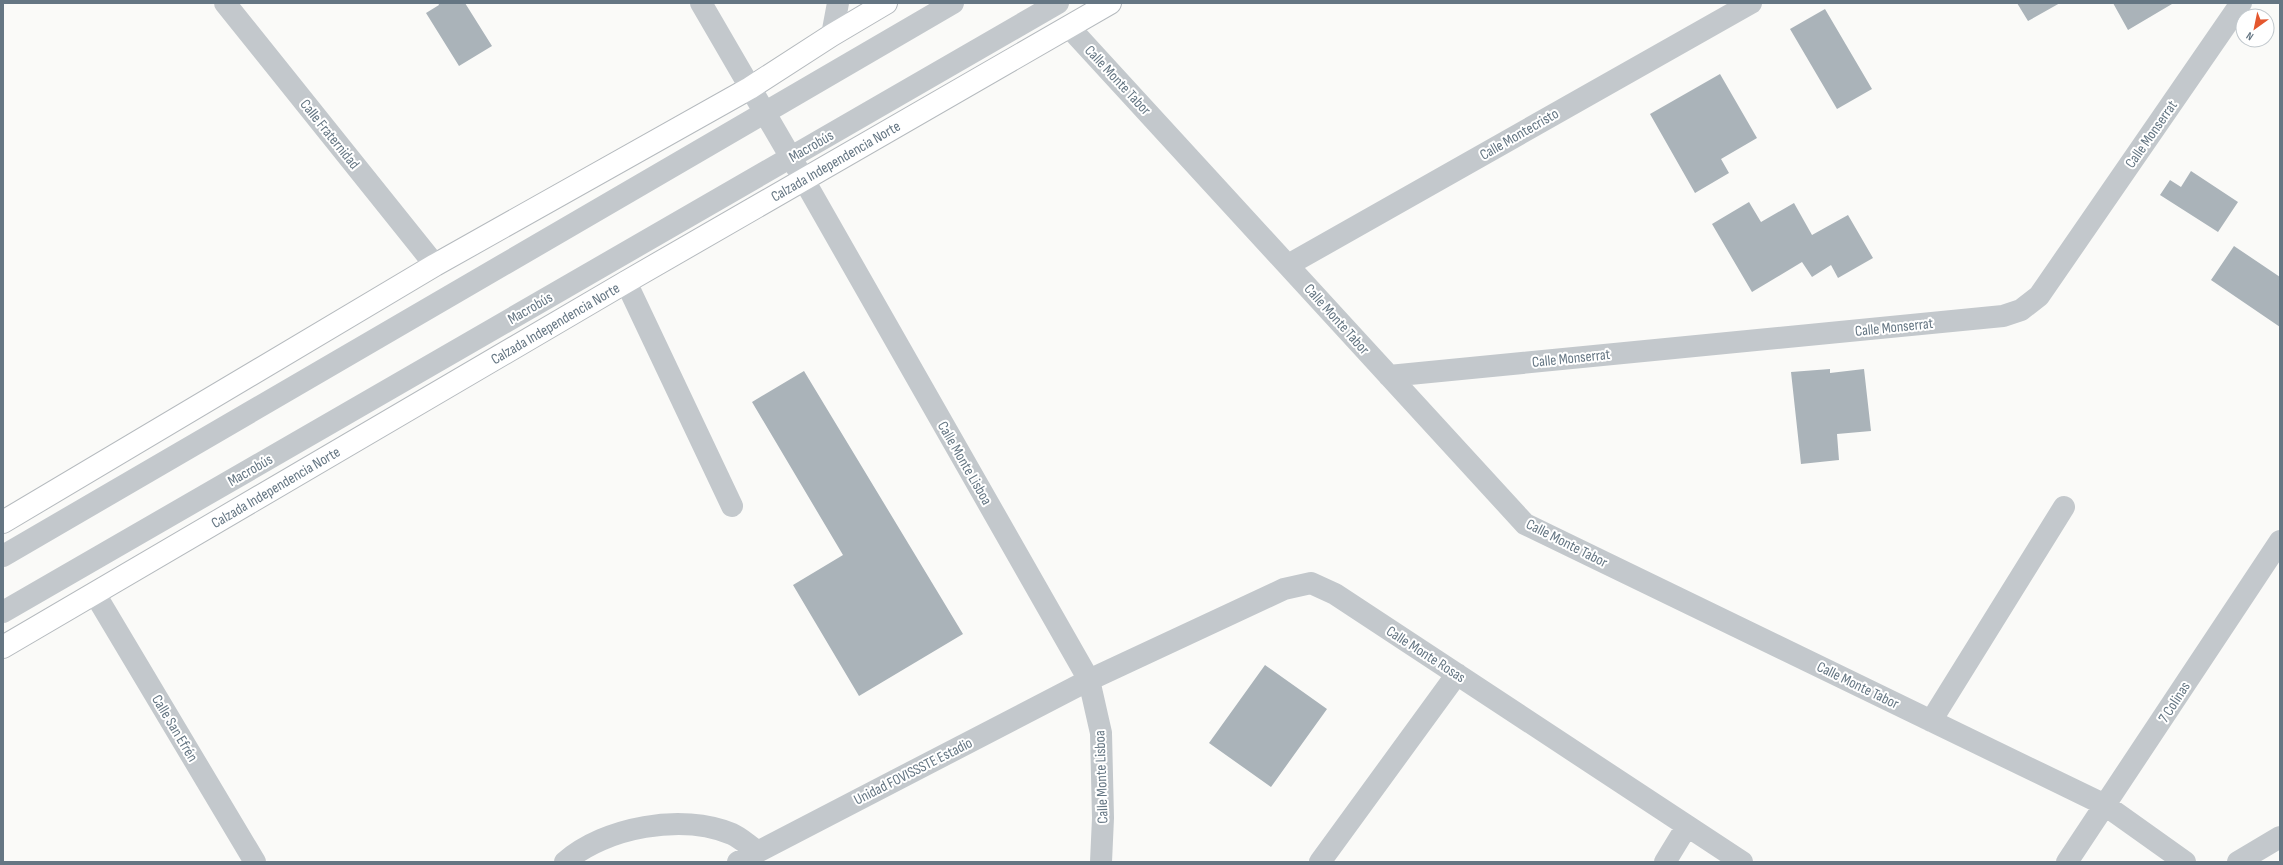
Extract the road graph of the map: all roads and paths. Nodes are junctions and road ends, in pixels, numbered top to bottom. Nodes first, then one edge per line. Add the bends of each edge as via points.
1 (225, 3) edge
2 (701, 3) edge
3 (838, 3) edge
4 (886, 3) edge
5 (953, 3) edge
6 (1058, 3) edge
7 (1110, 3) edge
8 (1751, 3) edge
9 (2241, 3) edge
10 (1068, 27) junction
11 (832, 35) junction
12 (750, 88) junction
13 (765, 114) junction
14 (791, 157) junction
15 (804, 180) junction
16 (435, 265) junction
17 (1288, 265) junction
18 (626, 282) junction
19 (1389, 376) junction
20 (732, 506) dead end
21 (2064, 507) dead end
22 (3, 522) edge
23 (2280, 541) edge
24 (3, 556) edge
25 (95, 594) junction
26 (3, 612) edge
27 (3, 647) edge
28 (1457, 674) junction
29 (1089, 680) junction
30 (1931, 721) junction
31 (2105, 805) junction
32 (1687, 826) junction
33 (2280, 837) edge
34 (757, 852) junction
35 (256, 862) edge
36 (565, 862) edge
37 (738, 862) edge
38 (1101, 862) edge
39 (1320, 862) edge
40 (1665, 862) edge
41 (1742, 862) edge
42 (2068, 862) edge
43 (2185, 862) edge
44 (2238, 862) edge

1 - 16 street, Calle Fraternidad
2 - 12 street, Calle Monte Lisboa
3 - 11 street
4 - 11 main road
5 - 13 street
6 - 14 street, Macrobús
7 - 10 main road, Calzada Independencia Norte
8 - 17 street, Calle Montecristo
9 - 19 street, Calle Monserrat via 2038,296 2021,310 2003,316
10 - 15 main road, Calzada Independencia Norte
10 - 17 street, Calle Monte Tabor
11 - 12 main road
12 - 13 street, Calle Monte Lisboa
12 - 16 main road
13 - 14 street, Calle Monte Lisboa
13 - 24 street
14 - 15 street, Calle Monte Lisboa
14 - 26 street, Macrobús
15 - 18 main road, Calzada Independencia Norte
15 - 29 street, Calle Monte Lisboa
16 - 22 main road
17 - 19 street, Calle Monte Tabor
18 - 20 street
18 - 25 main road, Calzada Independencia Norte
19 - 30 street, Calle Monte Tabor via 1526,524
21 - 30 street
23 - 31 street, 7 Colinas
25 - 27 main road, Calzada Independencia Norte
25 - 35 street, Calle San Efrén
28 - 29 street, Calle Monte Rosas via 1335,594 1310,583 1284,589
28 - 32 street, Calle Monte Rosas
28 - 39 street
29 - 34 street, Unidad FOVISSSTE Estadio
29 - 38 street, Calle Monte Lisboa via 1101,733
30 - 31 street, Calle Monte Tabor
31 - 42 street, 7 Colinas
31 - 43 street, Calle Monte Tabor
32 - 40 street
32 - 41 street, Calle Monte Rosas
33 - 44 street
34 - 36 street via 732,834 680,825 653,826 627,830 602,838 579,850
34 - 37 street, Unidad FOVISSSTE Estadio

